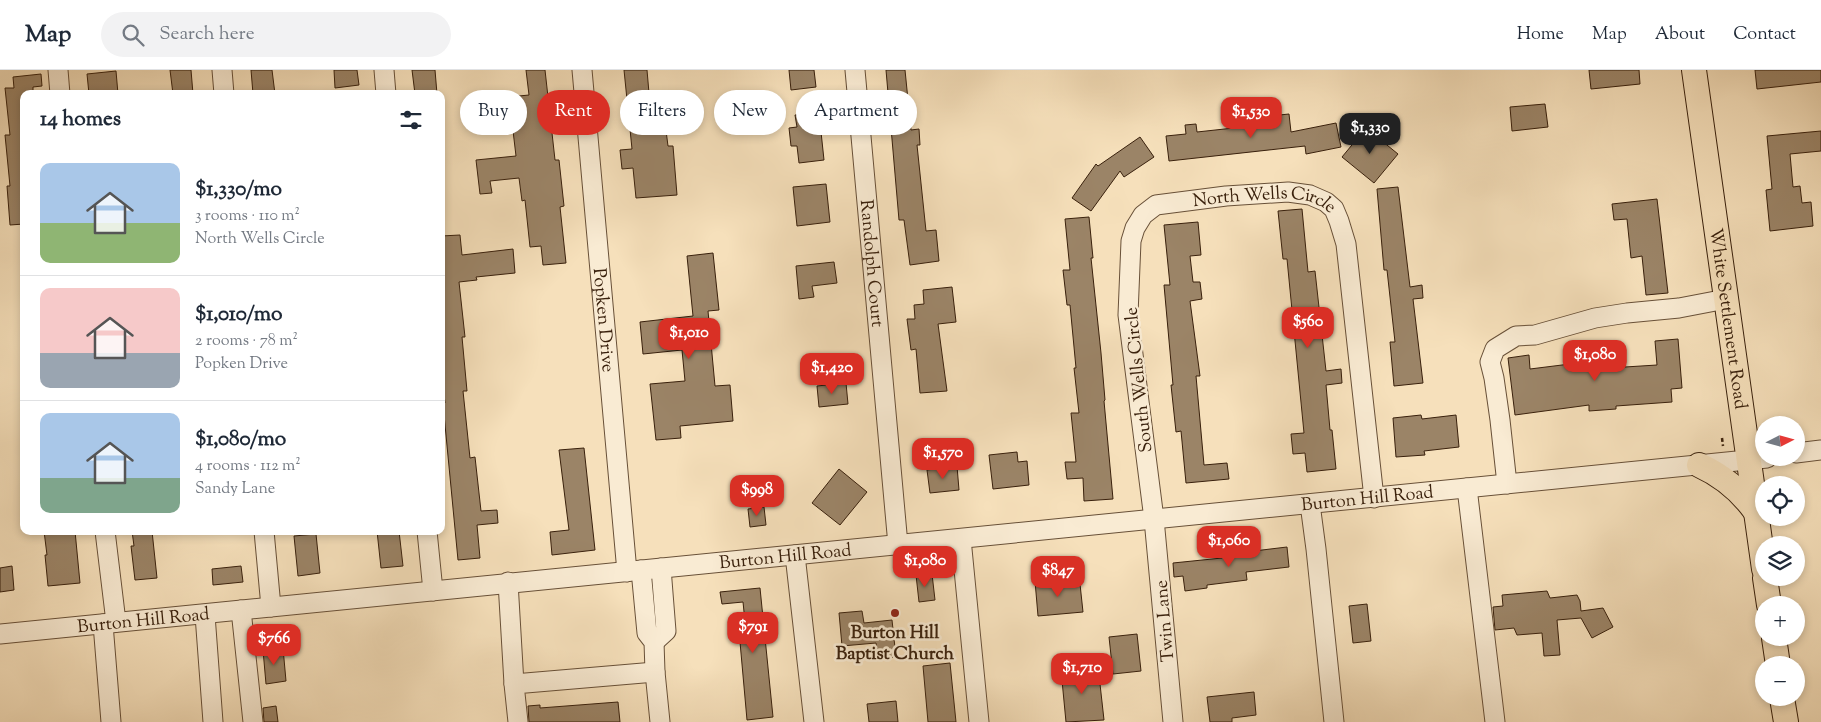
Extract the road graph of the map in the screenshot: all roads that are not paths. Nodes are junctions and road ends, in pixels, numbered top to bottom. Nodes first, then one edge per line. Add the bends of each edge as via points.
1 (58, 70) edge
2 (222, 70) edge
3 (384, 70) edge
4 (582, 70) edge
5 (855, 70) edge
6 (1694, 70) edge
7 (60, 90) edge
8 (224, 90) edge
9 (386, 90) edge
10 (1131, 241) joint
11 (1726, 299) junction
12 (1755, 444) edge
13 (1821, 450) edge
14 (1805, 453) edge
15 (1755, 459) edge
16 (1700, 465) junction
17 (1507, 484) junction
18 (1467, 488) junction
19 (1374, 498) junction
20 (1310, 504) junction
21 (1755, 510) edge
22 (1154, 519) junction
23 (105, 535) edge
24 (264, 535) edge
25 (428, 535) edge
26 (961, 538) junction
27 (898, 545) junction
28 (795, 555) junction
29 (661, 568) junction
30 (634, 571) junction
31 (508, 582) junction
32 (433, 591) junction
33 (271, 607) junction
34 (241, 610) junction
35 (205, 615) junction
36 (109, 623) junction
37 (0, 634) edge
38 (654, 642) junction
39 (655, 672) junction
40 (514, 684) junction
41 (1783, 706) edge
42 (111, 722) edge
43 (212, 722) edge
44 (252, 722) edge
45 (518, 722) edge
46 (660, 722) edge
47 (814, 722) edge
48 (979, 722) edge
49 (1173, 722) edge
50 (1334, 722) edge
51 (1496, 722) edge
52 (1786, 722) edge

1 - 7 street
2 - 8 street
3 - 9 street
4 - 30 street, Popken Drive
5 - 27 street, Randolph Court
6 - 11 main road, White Settlement Road
10 - 19 street, North Wells Circle via 1143,215 1156,206 1226,196 1288,192 1310,195 1334,209 1346,244
10 - 22 street, South Wells Circle via 1128,315
11 - 12 main road, White Settlement Road
11 - 17 street via 1595,318 1535,335 1516,336 1495,349 1490,362
13 - 14 street
15 - 16 street, Burton Hill Road
16 - 17 street, Burton Hill Road
16 - 21 main road via 1731,484
17 - 18 street, Burton Hill Road
18 - 19 street, Burton Hill Road
18 - 51 street
19 - 20 street, Burton Hill Road
20 - 22 street, Burton Hill Road
20 - 50 street
22 - 26 street, Burton Hill Road
22 - 49 street, Twin Lane
23 - 36 street
24 - 33 street
25 - 32 street
26 - 27 street, Burton Hill Road
26 - 48 street
27 - 28 street, Burton Hill Road
28 - 29 street, Burton Hill Road
28 - 47 street
29 - 30 street, Burton Hill Road
29 - 38 street via 666,632
30 - 31 street, Burton Hill Road
30 - 38 street, Popken Drive via 647,633
31 - 32 street, Burton Hill Road
31 - 40 street
32 - 33 street, Burton Hill Road
33 - 34 street, Burton Hill Road
34 - 35 street, Burton Hill Road
34 - 44 street
35 - 36 street, Burton Hill Road
35 - 43 street
36 - 37 street, Burton Hill Road
36 - 42 street
38 - 39 street
39 - 40 street
39 - 46 street
40 - 45 street
41 - 52 main road

